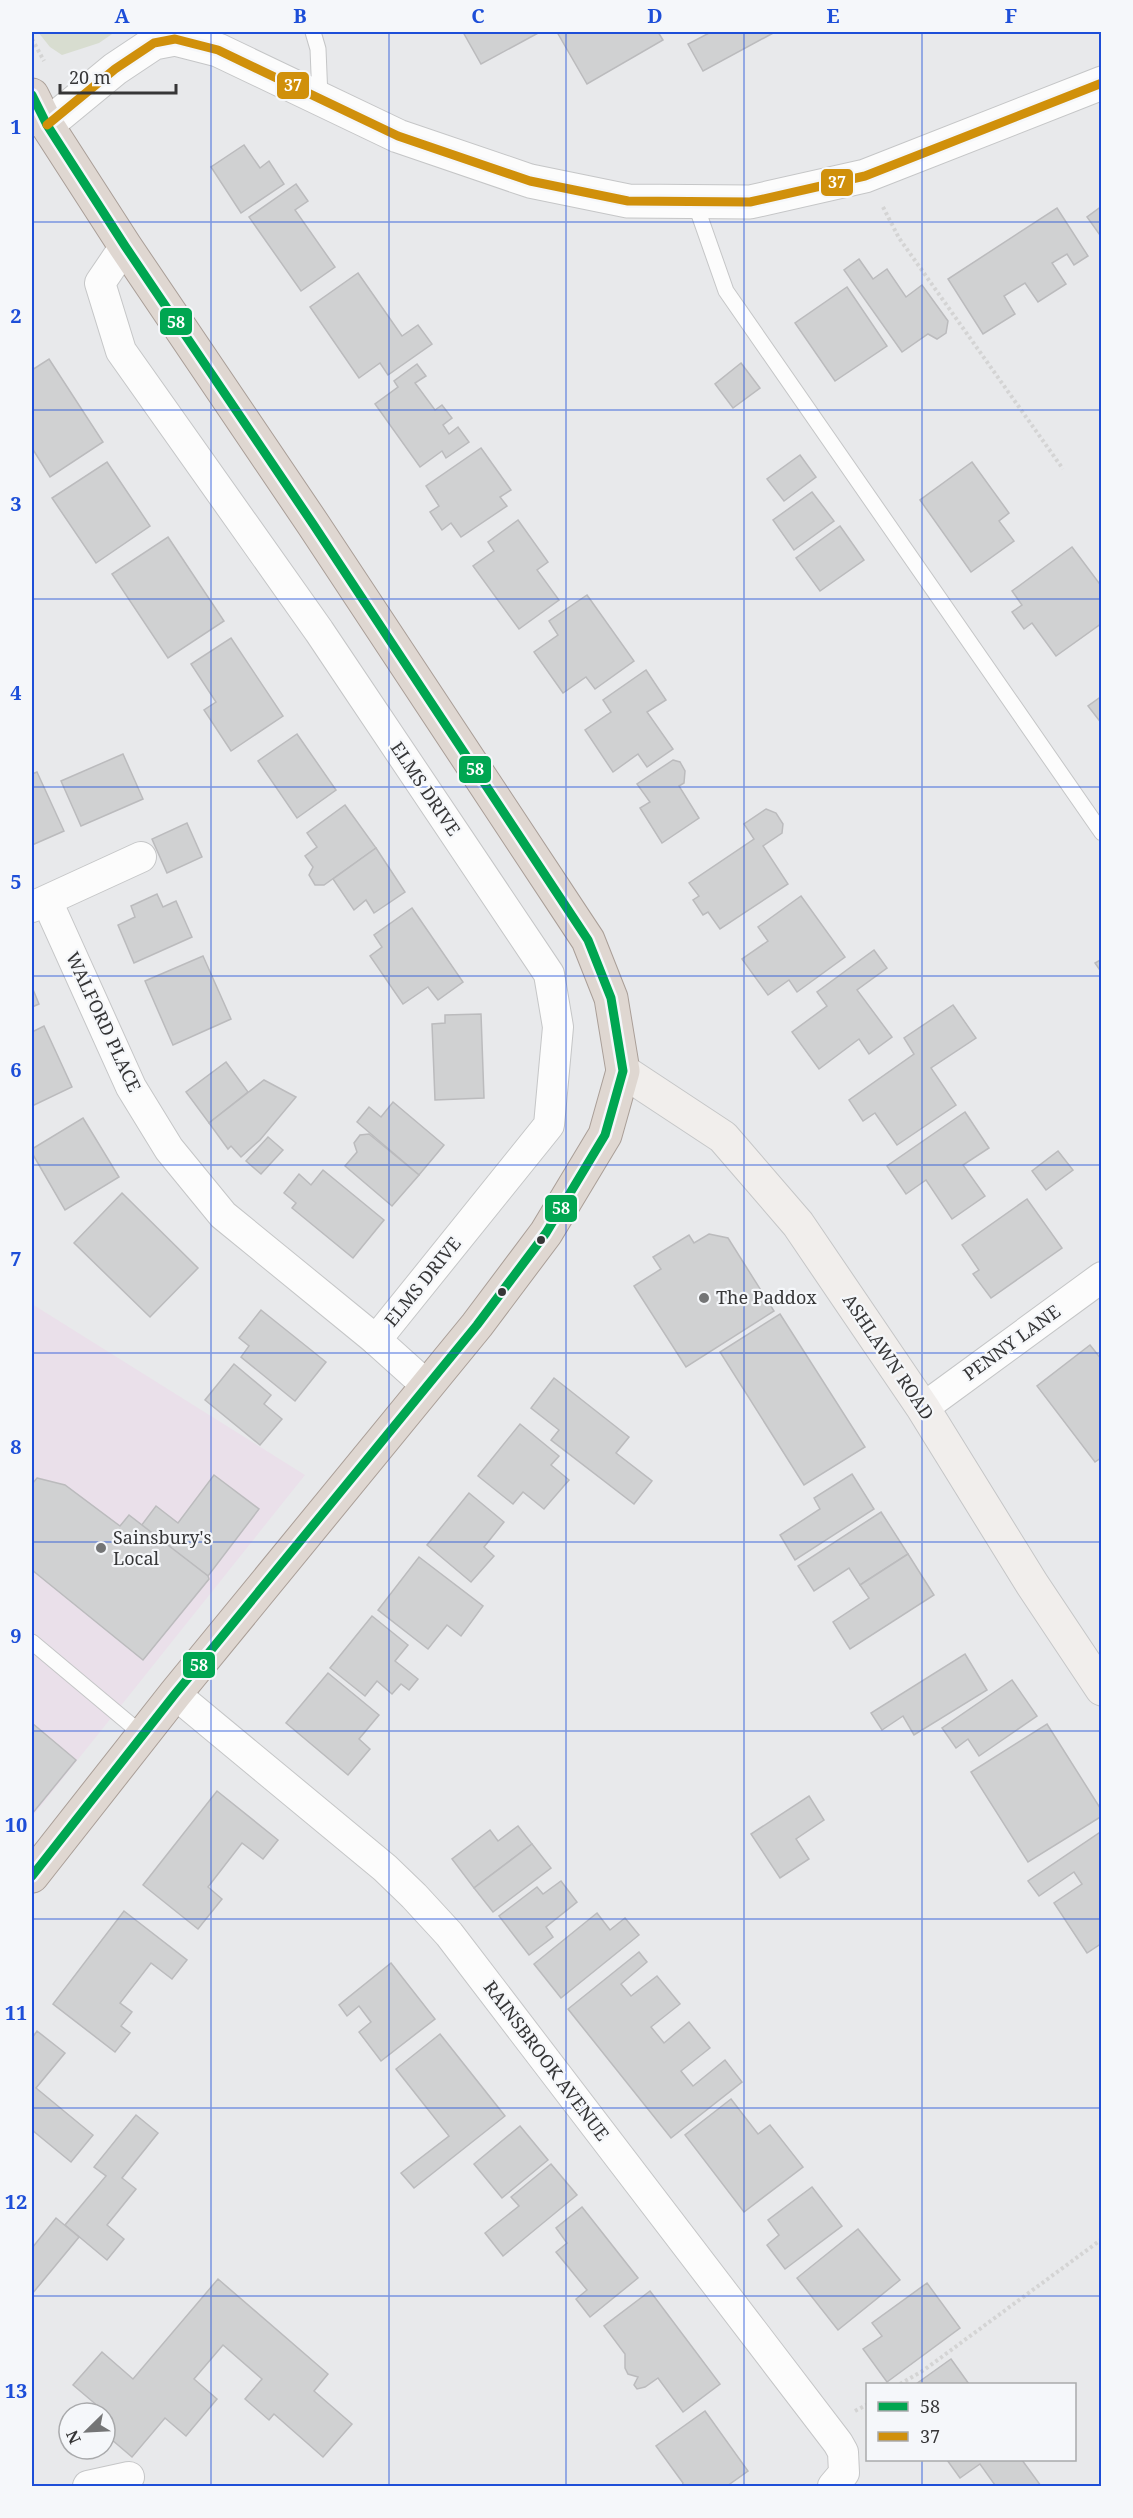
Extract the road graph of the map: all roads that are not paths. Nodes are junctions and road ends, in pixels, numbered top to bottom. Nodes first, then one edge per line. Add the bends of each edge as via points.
1 (313, 32) edge
2 (169, 35) edge
3 (1101, 83) edge
4 (32, 95) edge
5 (320, 98) junction
6 (47, 125) junction
7 (694, 200) junction
8 (125, 246) junction
9 (1101, 833) edge
10 (141, 857) dead end
11 (40, 904) edge
12 (623, 1071) junction
13 (1101, 1277) edge
14 (376, 1340) junction
15 (426, 1385) junction
16 (923, 1408) junction
17 (32, 1641) edge
18 (1101, 1689) edge
19 (175, 1694) junction
20 (143, 1735) junction
21 (32, 1876) edge
22 (129, 2478) dead end
23 (836, 2485) edge
24 (88, 2487) edge

1 - 5 lane via 318,48
2 - 5 street via 218,50
2 - 6 street via 115,69
3 - 7 street via 865,176 750,202
4 - 6 highway
5 - 7 street via 398,136 530,181 628,201
6 - 8 highway
7 - 9 lane via 726,291
8 - 12 highway via 588,940 611,998
8 - 14 street, ELMS DRIVE via 100,283 121,351 319,631 549,974 558,1028 549,1125
10 - 11 street, WALFORD PLACE
11 - 14 street, WALFORD PLACE via 130,1087 169,1149 223,1215
12 - 15 highway via 605,1135 546,1233
12 - 16 main road, ASHLAWN ROAD via 723,1137 798,1224
13 - 16 street, PENNY LANE
14 - 15 street, WALFORD PLACE
15 - 19 highway
16 - 18 main road, ASHLAWN ROAD
17 - 20 lane
19 - 20 highway
19 - 23 street, RAINSBROOK AVENUE via 385,1868 449,1934 838,2443 844,2473
20 - 21 highway
22 - 24 street

